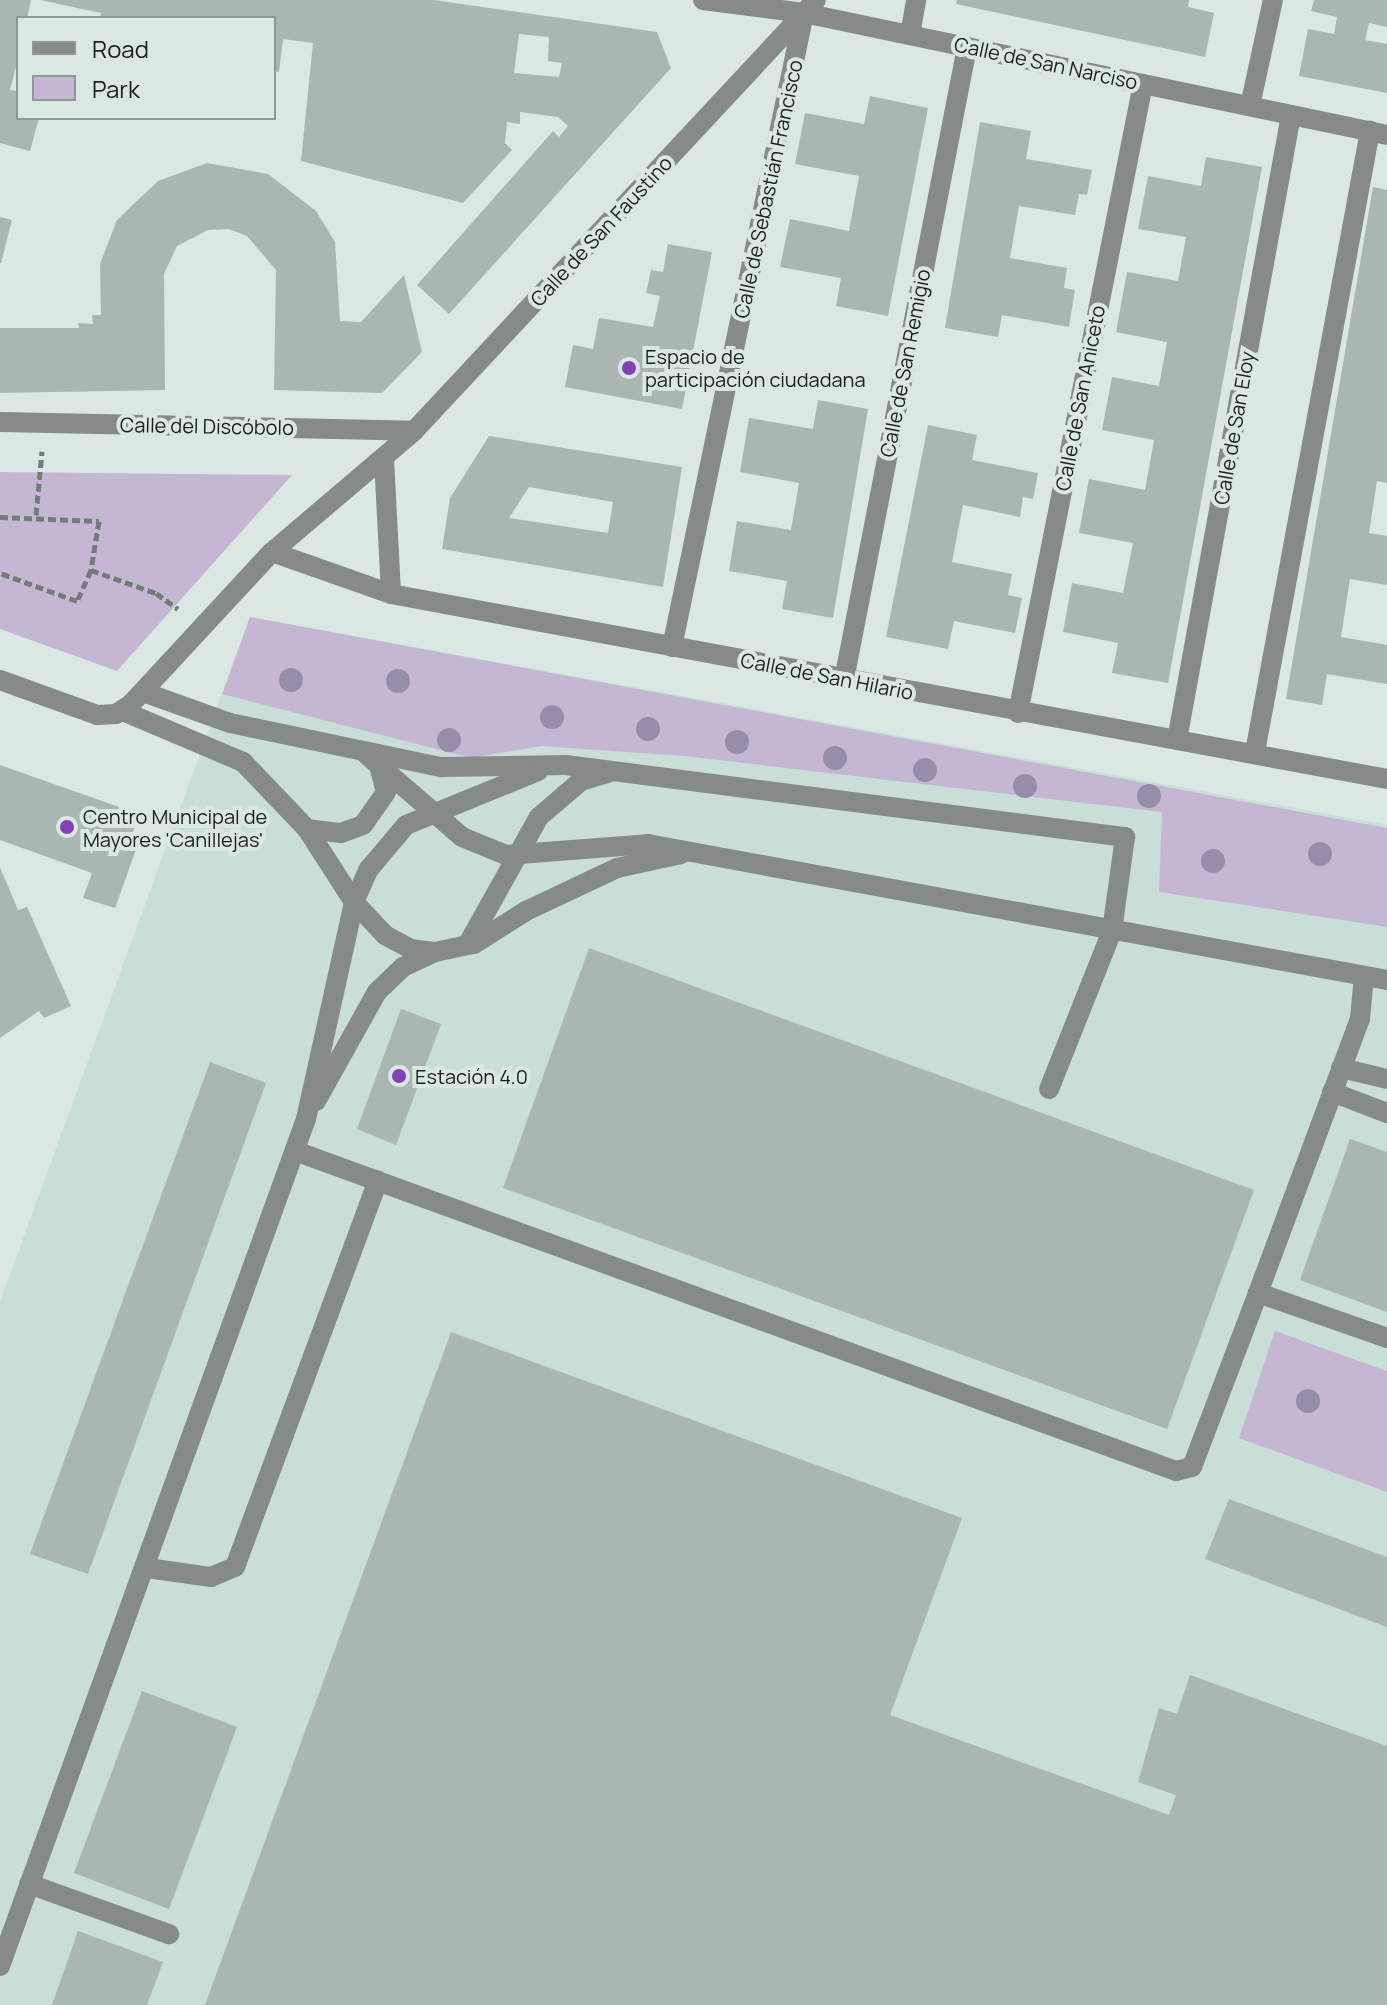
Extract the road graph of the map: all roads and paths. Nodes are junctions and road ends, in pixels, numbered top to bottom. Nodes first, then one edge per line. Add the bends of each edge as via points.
1 (703, 0) edge
2 (916, 0) edge
3 (1273, 0) edge
4 (810, 6) edge
5 (910, 35) junction
6 (967, 47) junction
7 (1143, 84) junction
8 (1250, 106) junction
9 (1291, 115) junction
10 (1378, 133) edge
11 (0, 422) edge
12 (45, 423) junction
13 (414, 431) junction
14 (384, 459) junction
15 (36, 515) junction
16 (0, 517) edge
17 (272, 552) junction
18 (91, 570) junction
19 (0, 573) edge
20 (391, 594) junction
21 (202, 626) junction
22 (672, 647) junction
23 (0, 680) edge
24 (844, 680) junction
25 (143, 692) junction
26 (123, 711) junction
27 (1018, 713) junction
28 (1177, 740) junction
29 (350, 747) junction
30 (1255, 752) junction
31 (377, 761) junction
32 (566, 765) junction
33 (624, 771) junction
34 (1387, 779) edge
35 (435, 813) junction
36 (307, 829) junction
37 (691, 852) junction
38 (516, 855) junction
39 (354, 902) junction
40 (1112, 931) junction
41 (456, 950) junction
42 (435, 952) junction
43 (1364, 976) junction
44 (1387, 980) edge
45 (1341, 1068) junction
46 (1387, 1079) edge
47 (1049, 1089) dead end
48 (1332, 1092) junction
49 (1387, 1113) edge
50 (306, 1119) junction
51 (295, 1151) junction
52 (378, 1181) junction
53 (1258, 1293) junction
54 (1387, 1338) edge
55 (147, 1568) junction
56 (29, 1884) junction
57 (169, 1934) dead end
58 (0, 1966) edge

1 - 4 street, Calle de San Narciso
2 - 5 street
3 - 8 street
4 - 5 street, Calle de San Narciso
4 - 13 street, Calle de San Faustino
4 - 22 street, Calle de Sebastián Francisco
5 - 6 street, Calle de San Narciso
6 - 7 street, Calle de San Narciso
6 - 24 street, Calle de San Remigio
7 - 8 street, Calle de San Narciso
7 - 27 street, Calle de San Aniceto
8 - 9 street, Calle de San Narciso
9 - 10 street, Calle de San Narciso
9 - 28 street, Calle de San Eloy
10 - 30 street
11 - 12 street, Calle del Discóbolo
12 - 13 street, Calle del Discóbolo
12 - 15 path
13 - 14 street, Calle de San Faustino
14 - 17 street, Calle de San Faustino
14 - 20 street
15 - 16 path
15 - 18 path via 99,521
17 - 20 street, Calle de San Hilario
17 - 21 street, Calle de San Faustino
18 - 19 path via 77,601
18 - 21 path via 156,593
20 - 22 street, Calle de San Hilario
21 - 25 street, Calle de San Faustino
22 - 24 street, Calle de San Hilario
23 - 26 street via 97,715
24 - 27 street, Calle de San Hilario
25 - 26 street, Calle de San Faustino
25 - 29 street via 230,723
26 - 36 street via 231,754
27 - 28 street, Calle de San Hilario
28 - 30 street, Calle de San Hilario
29 - 31 street
29 - 32 street via 466,769
30 - 34 street, Calle de San Hilario
31 - 35 street
31 - 36 street via 387,780 386,792 371,817 341,833
32 - 33 street
32 - 35 street via 528,774
33 - 38 street via 599,774 568,790 539,817
33 - 40 street via 1125,837
35 - 38 street via 479,846
35 - 39 street via 406,825 388,842
36 - 39 street
37 - 38 street via 625,844
37 - 40 street
37 - 41 street via 606,872
38 - 41 street via 480,928
39 - 42 street via 385,935 411,949
39 - 50 street
40 - 43 street
40 - 47 street
41 - 42 street
42 - 50 street via 403,967 377,992
43 - 44 street
43 - 45 street via 1360,1019
45 - 46 street
45 - 48 street
48 - 49 street
48 - 53 street
50 - 51 street
51 - 52 street
51 - 55 street
52 - 53 street via 1176,1471 1192,1467
52 - 55 street via 235,1567 211,1577
53 - 54 street
55 - 56 street
56 - 57 street
56 - 58 street

